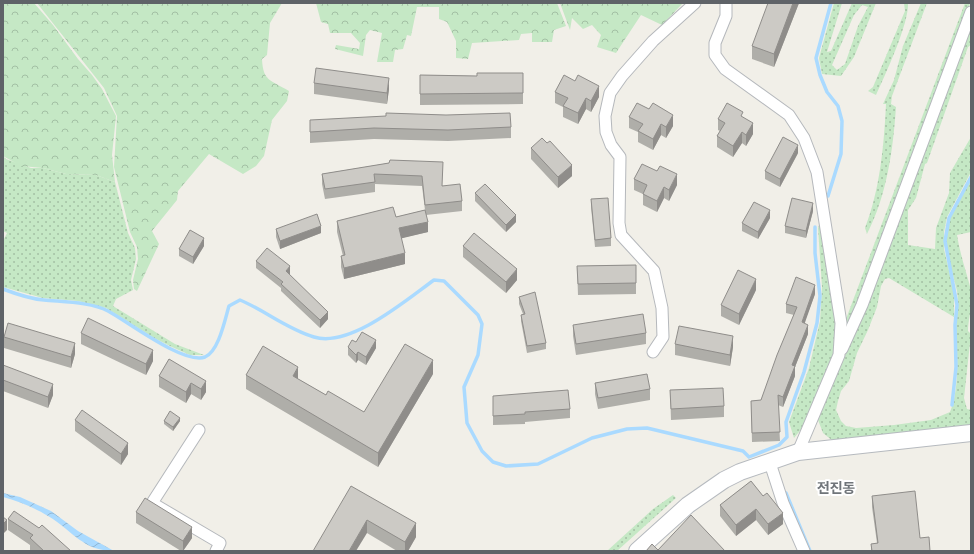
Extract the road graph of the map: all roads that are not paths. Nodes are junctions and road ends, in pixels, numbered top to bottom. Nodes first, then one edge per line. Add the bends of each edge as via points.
1 (696, 3) edge
2 (726, 3) edge
3 (971, 12) edge
4 (653, 352) dead end
5 (839, 355) junction
6 (199, 430) dead end
7 (971, 433) edge
8 (798, 452) junction
9 (770, 462) junction
10 (216, 551) edge
11 (637, 551) edge
12 (804, 551) edge

1 - 4 street via 653,41 622,76 610,93 606,116 606,132 620,157 621,236 654,271 662,308 663,337
2 - 5 street via 726,16 715,44 715,56 725,68 789,115 804,138 817,172 841,322
3 - 5 street via 862,305
5 - 8 street
6 - 10 street via 152,503 220,543
7 - 8 street
8 - 9 street
9 - 11 street via 724,480 688,505
9 - 12 street via 783,503

